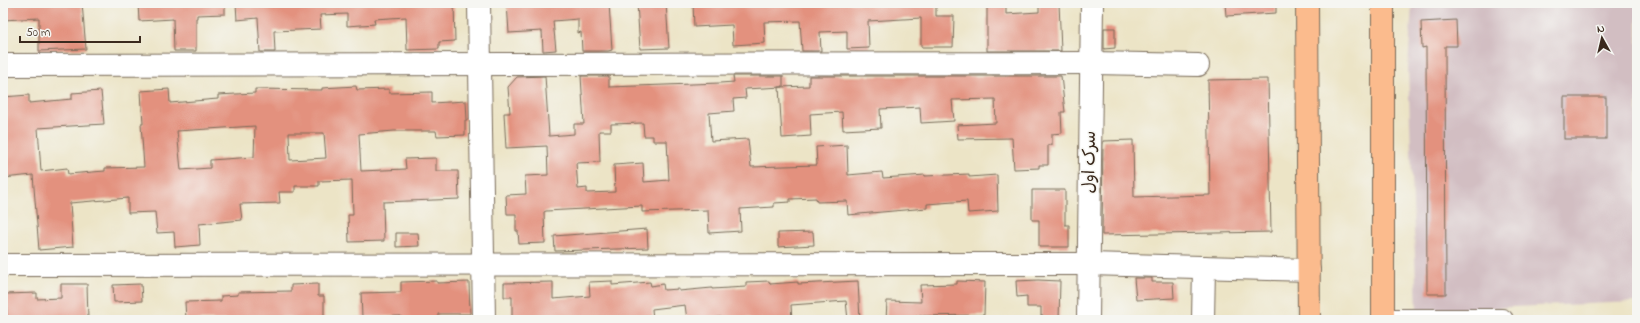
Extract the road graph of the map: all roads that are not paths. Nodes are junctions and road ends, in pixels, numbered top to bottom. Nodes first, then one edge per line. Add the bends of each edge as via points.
1 (479, 3) edge
2 (1092, 3) edge
3 (1306, 3) edge
4 (1383, 3) edge
5 (1092, 64) junction
6 (3, 65) edge
7 (481, 65) junction
8 (1198, 65) dead end
9 (483, 263) junction
10 (1089, 264) junction
11 (3, 265) edge
12 (1204, 267) junction
13 (1309, 270) junction
14 (484, 320) edge
15 (1088, 320) edge
16 (1203, 320) edge
17 (1309, 320) edge
18 (1383, 320) edge
19 (1502, 320) edge

1 - 7 street
2 - 5 street, سرک‌ اول
3 - 13 main road
4 - 18 main road
5 - 7 street
5 - 8 street
5 - 10 street, سرک‌ اول
6 - 7 street
7 - 9 street
9 - 10 street
9 - 11 street
9 - 14 street
10 - 12 street
10 - 15 street, سرک‌ اول
12 - 13 street
12 - 16 street
13 - 17 main road
18 - 19 street

